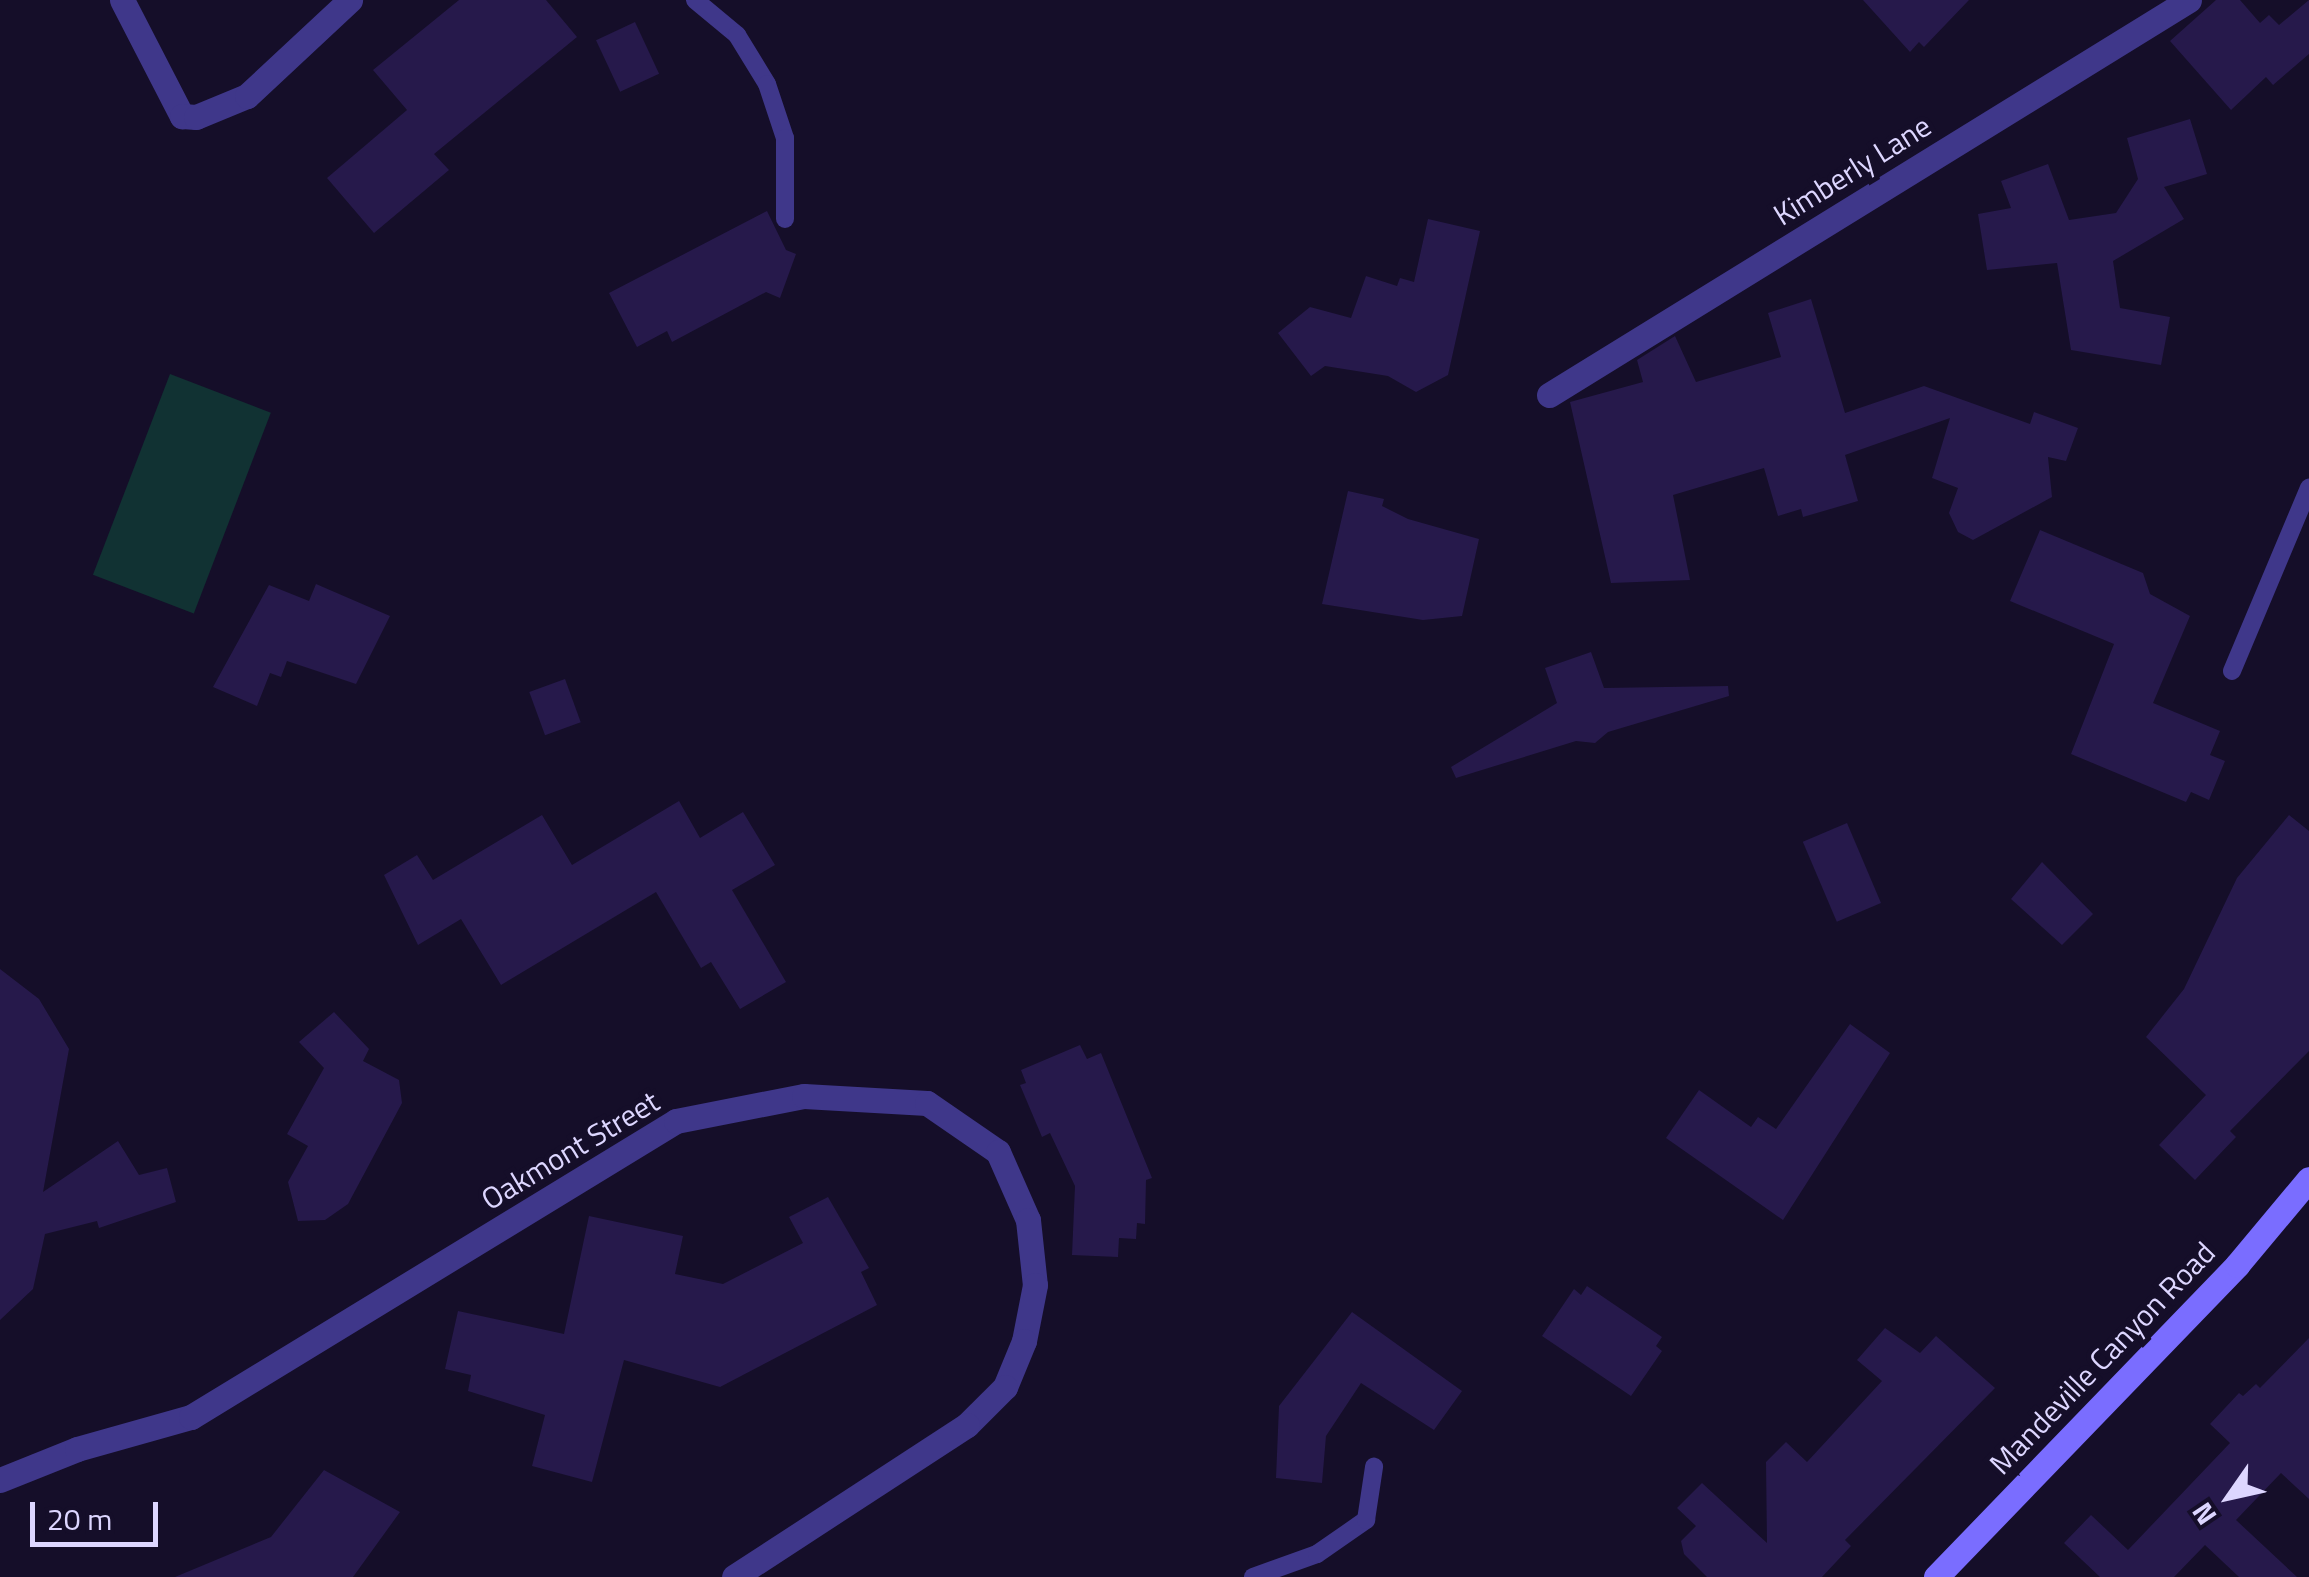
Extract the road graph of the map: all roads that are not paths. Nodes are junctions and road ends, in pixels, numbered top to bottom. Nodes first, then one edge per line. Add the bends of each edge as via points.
1 (122, 0) edge
2 (350, 0) edge
3 (695, 0) edge
4 (2189, 0) edge
5 (785, 219) dead end
6 (1549, 395) dead end
7 (2309, 488) edge
8 (2232, 671) dead end
9 (2309, 1180) edge
10 (1374, 1467) dead end
11 (0, 1480) edge
12 (734, 1577) edge
13 (1253, 1577) edge
14 (1936, 1577) edge

1 - 2 street via 182,116 196,117 246,96
3 - 5 lane via 737,35 767,84 785,138
4 - 6 street, Kimberly Lane
7 - 8 lane
9 - 14 street, Mandeville Canyon Road via 2236,1265
10 - 13 lane via 1366,1520 1317,1554
11 - 12 street, Oakmont Street via 77,1449 191,1417 676,1121 804,1096 927,1103 998,1152 1028,1220 1035,1285 1024,1341 1005,1386 967,1425

